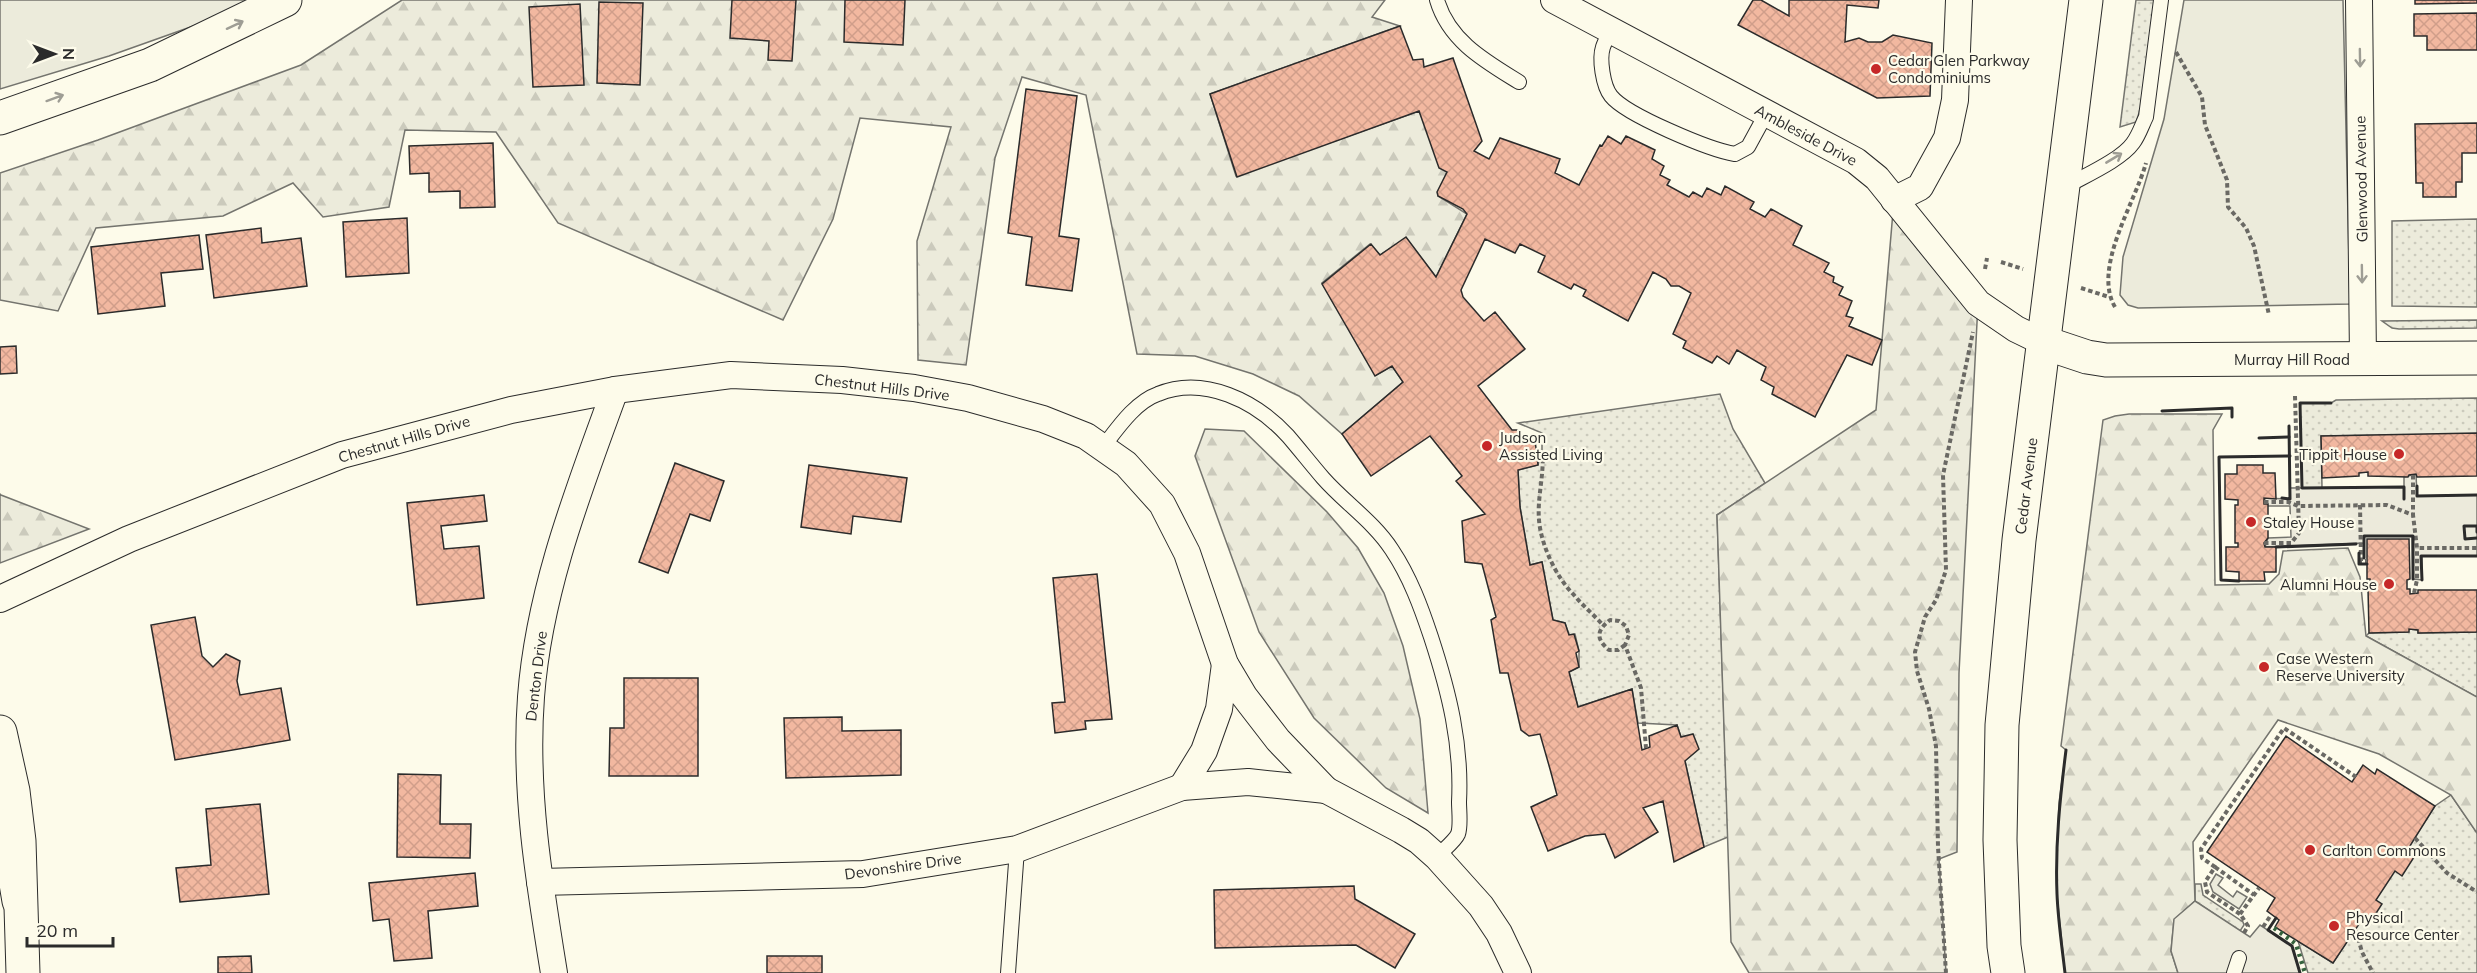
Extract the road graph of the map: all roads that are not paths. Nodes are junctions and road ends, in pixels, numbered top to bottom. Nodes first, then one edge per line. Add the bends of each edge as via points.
1 (285, 0) edge
2 (1437, 0) edge
3 (1555, 0) edge
4 (1959, 0) edge
5 (2086, 0) edge
6 (2161, 0) edge
7 (2360, 0) edge
8 (1611, 30) junction
9 (1520, 82) dead end
10 (1766, 114) junction
11 (0, 118) edge
12 (2064, 188) junction
13 (1894, 200) junction
14 (2044, 343) junction
15 (2477, 357) edge
16 (2363, 359) junction
17 (615, 390) junction
18 (1102, 447) junction
19 (0, 599) edge
20 (1225, 664) junction
21 (0, 732) edge
22 (1182, 787) junction
23 (1326, 790) junction
24 (0, 826) edge
25 (1017, 849) junction
26 (1437, 858) junction
27 (540, 882) junction
28 (19, 901) junction
29 (2239, 958) dead end
30 (23, 973) edge
31 (554, 973) edge
32 (1008, 973) edge
33 (1518, 973) edge
34 (2008, 973) edge
35 (2234, 973) edge

11 -> 1 main road via 150,65
2 - 9 lane via 1441,14 1469,49
3 - 8 street, Ambleside Drive
4 - 13 street via 1954,100 1947,138 1920,187
5 - 12 main road, Cedar Avenue
12 -> 6 lane via 2133,144 2146,117
7 -> 16 street, Glenwood Avenue
8 - 10 street, Ambleside Drive
8 - 10 lane via 1602,48 1605,80 1609,94 1628,110 1707,147 1735,154 1748,147
10 - 13 street, Ambleside Drive via 1856,161 1878,178
12 - 14 main road, Cedar Avenue
13 - 14 street, Ambleside Drive via 1978,303
14 - 16 main road, Murray Hill Road via 2106,360
14 - 34 main road, Cedar Avenue via 2019,540 2002,725 2000,840
15 - 16 main road, Murray Hill Road
17 - 18 street, Chestnut Hills Drive via 731,375 914,388 1043,419 1086,436
17 - 19 street, Chestnut Hills Drive via 511,410 342,455 129,539
17 - 27 street, Denton Drive via 561,540 543,616 531,695 529,765
18 - 20 street, Chestnut Hills Drive via 1126,464 1162,504 1187,553
18 - 26 lane via 1155,394 1193,387 1234,396 1286,434 1392,549 1422,610 1443,674 1458,741 1458,834
20 - 22 street via 1219,708 1204,751
20 - 23 street, Chestnut Hills Drive via 1278,740
21 - 28 main road via 19,841
22 - 23 street, Devonshire Drive via 1248,782
22 - 25 street, Devonshire Drive
23 - 26 street, Chestnut Hills Drive via 1419,841
24 - 28 main road via 11,854
25 - 27 street, Devonshire Drive via 863,874
25 - 32 lane
26 - 33 street, Chestnut Hills Drive via 1481,906
27 - 31 street, Denton Drive
28 - 30 main road
29 - 35 lane

